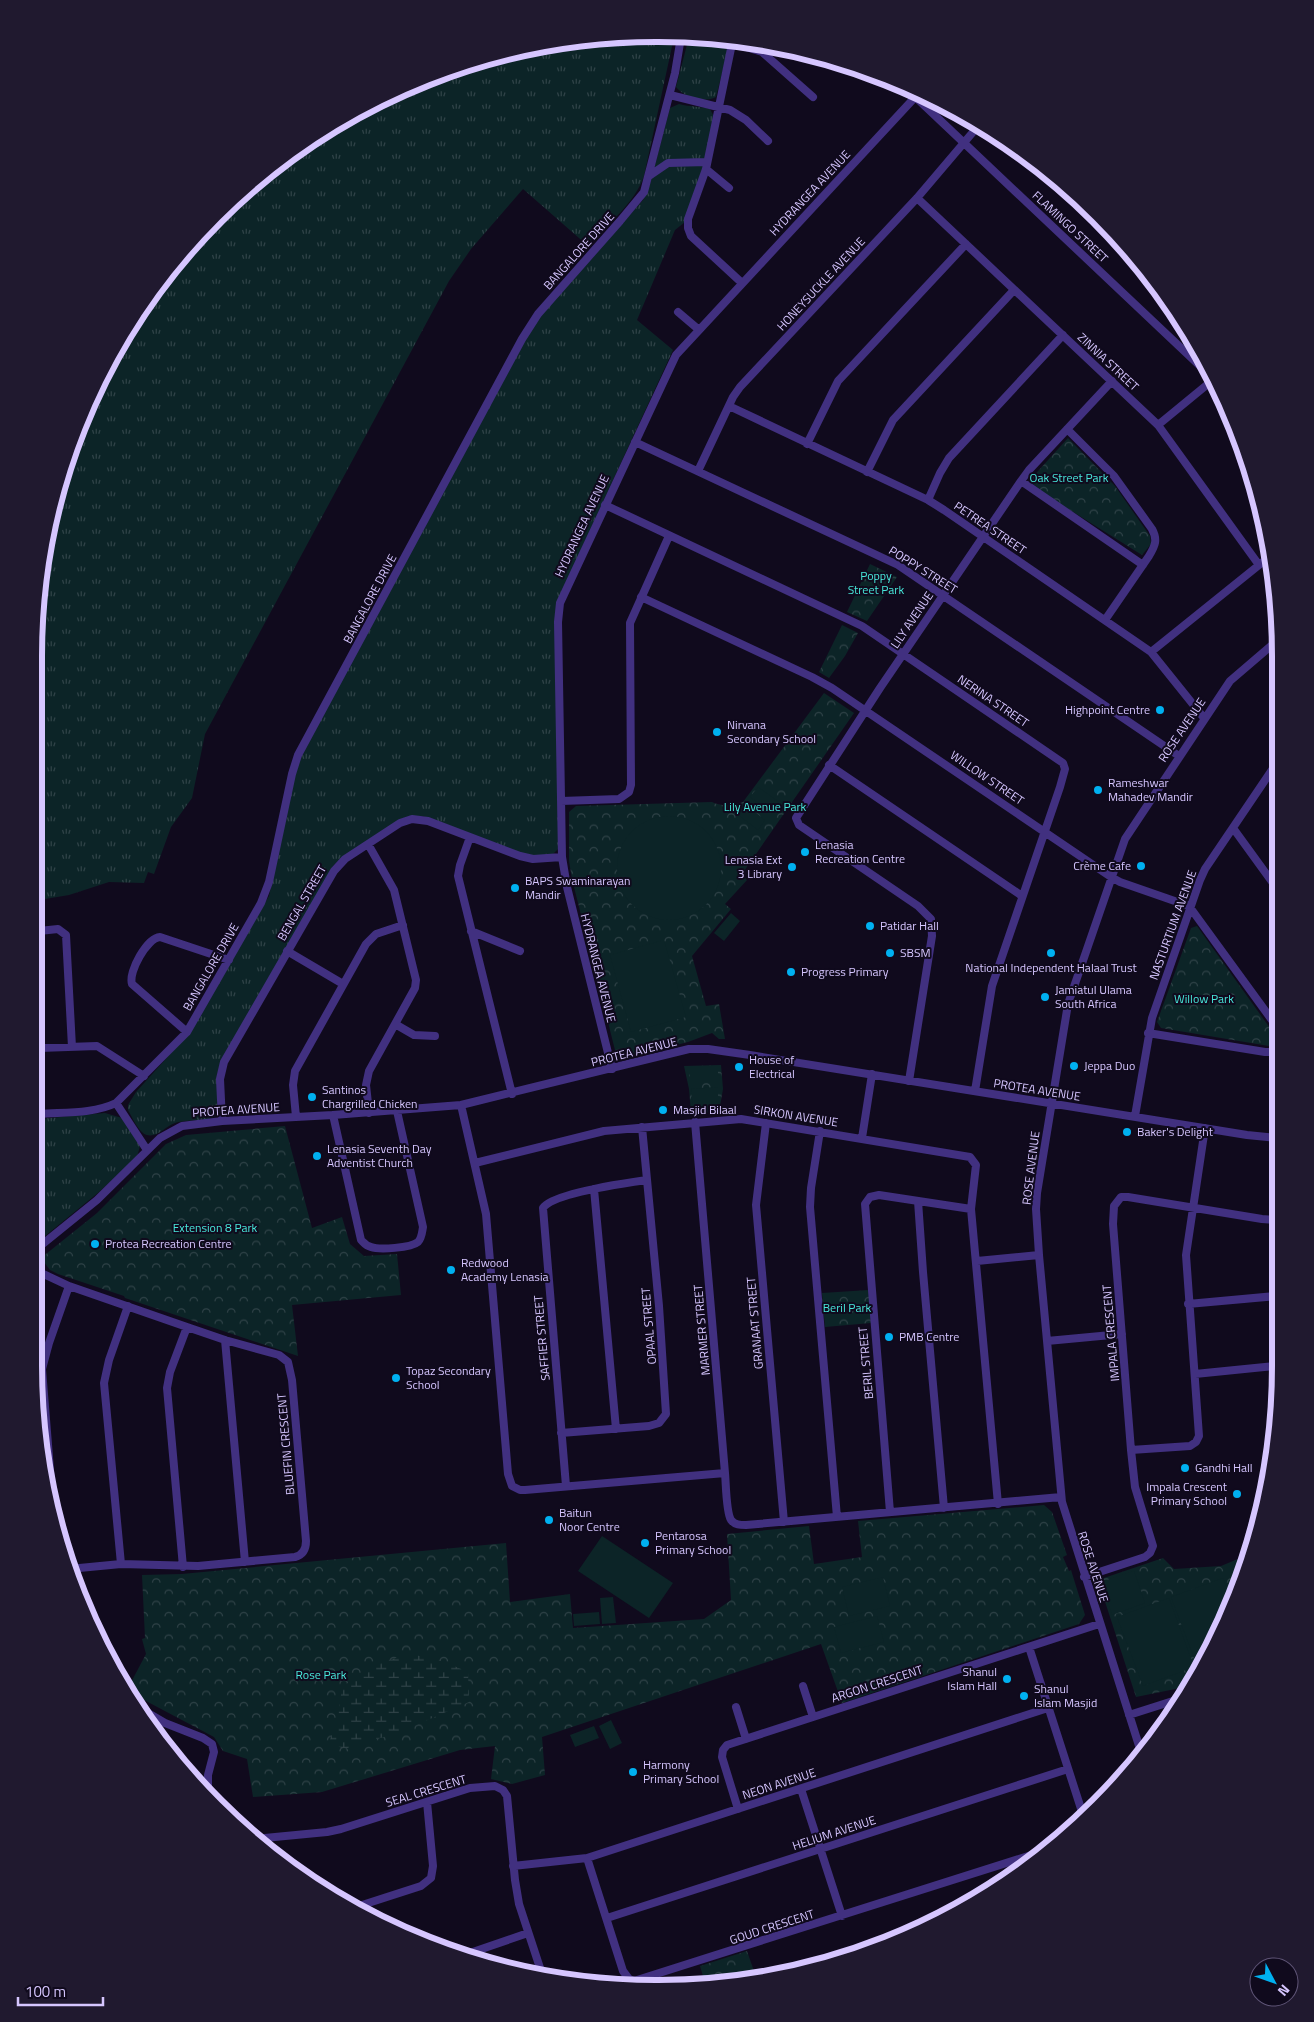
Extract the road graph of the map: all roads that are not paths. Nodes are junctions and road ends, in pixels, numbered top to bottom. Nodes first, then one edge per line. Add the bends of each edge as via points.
1 (681, 43) edge
2 (732, 47) edge
3 (761, 52) edge
4 (670, 95) junction
5 (813, 97) dead end
6 (914, 99) edge
7 (925, 104) edge
8 (719, 107) junction
9 (973, 131) edge
10 (768, 141) dead end
11 (963, 142) junction
12 (656, 147) junction
13 (668, 163) junction
14 (706, 165) junction
15 (649, 176) junction
16 (729, 188) dead end
17 (916, 198) junction
18 (966, 244) junction
19 (742, 283) junction
20 (1014, 290) junction
21 (678, 312) dead end
22 (698, 330) junction
23 (1063, 335) junction
24 (1195, 361) edge
25 (1112, 381) junction
26 (1208, 385) edge
27 (729, 406) junction
28 (1158, 425) junction
29 (1067, 429) junction
30 (635, 442) junction
31 (807, 444) junction
32 (698, 471) junction
33 (867, 472) junction
34 (1021, 481) junction
35 (928, 500) junction
36 (605, 506) junction
37 (669, 536) junction
38 (983, 537) junction
39 (1264, 561) edge
40 (1143, 565) junction
41 (1259, 565) junction
42 (943, 595) junction
43 (641, 596) junction
44 (1106, 620) junction
45 (1271, 645) edge
46 (1151, 652) junction
47 (904, 654) junction
48 (866, 709) junction
49 (1204, 718) junction
50 (1179, 756) junction
51 (829, 765) junction
52 (1272, 770) edge
53 (561, 801) junction
54 (1233, 828) junction
55 (1045, 831) junction
56 (470, 837) junction
57 (368, 844) junction
58 (562, 857) junction
59 (1111, 877) junction
60 (1272, 882) edge
61 (1022, 896) junction
62 (1190, 906) junction
63 (402, 925) junction
64 (42, 931) edge
65 (471, 931) junction
66 (287, 951) junction
67 (520, 951) dead end
68 (229, 960) junction
69 (343, 984) junction
70 (1272, 1020) edge
71 (394, 1024) junction
72 (187, 1032) junction
73 (1148, 1033) junction
74 (435, 1036) dead end
75 (72, 1047) junction
76 (42, 1048) edge
77 (1272, 1052) edge
78 (612, 1068) junction
79 (872, 1074) junction
80 (144, 1076) junction
81 (909, 1081) junction
82 (975, 1091) junction
83 (512, 1094) junction
84 (116, 1103) junction
85 (1051, 1103) junction
86 (461, 1105) junction
87 (397, 1111) junction
88 (369, 1113) junction
89 (42, 1114) edge
90 (333, 1115) junction
91 (1135, 1116) junction
92 (296, 1117) junction
93 (222, 1121) junction
94 (695, 1122) junction
95 (766, 1123) junction
96 (642, 1127) junction
97 (1205, 1128) junction
98 (820, 1131) junction
99 (862, 1138) junction
100 (1272, 1138) edge
101 (147, 1150) junction
102 (475, 1163) junction
103 (647, 1180) junction
104 (594, 1189) junction
105 (918, 1201) junction
106 (1192, 1207) junction
107 (971, 1209) junction
108 (1272, 1220) edge
109 (42, 1245) edge
110 (1040, 1255) junction
111 (977, 1261) junction
112 (42, 1273) edge
113 (70, 1286) junction
114 (1272, 1296) edge
115 (1188, 1304) junction
116 (128, 1306) junction
117 (187, 1327) junction
118 (1122, 1334) junction
119 (225, 1340) junction
120 (1047, 1341) junction
121 (1272, 1366) edge
122 (42, 1368) edge
123 (1195, 1374) junction
124 (43, 1376) edge
125 (616, 1429) junction
126 (561, 1433) junction
127 (48, 1446) edge
128 (1131, 1450) junction
129 (725, 1473) junction
130 (566, 1486) junction
131 (1061, 1497) junction
132 (998, 1504) junction
133 (944, 1508) junction
134 (890, 1512) junction
135 (837, 1517) junction
136 (784, 1522) junction
137 (245, 1562) junction
138 (120, 1564) junction
139 (183, 1567) junction
140 (77, 1568) edge
141 (1084, 1577) junction
142 (1100, 1624) junction
143 (1029, 1647) junction
144 (803, 1686) dead end
145 (1171, 1702) edge
146 (736, 1707) dead end
147 (1048, 1708) junction
148 (1129, 1715) junction
149 (153, 1717) edge
150 (813, 1717) junction
151 (746, 1739) junction
152 (1139, 1746) edge
153 (1068, 1769) junction
154 (208, 1784) edge
155 (800, 1788) junction
156 (427, 1802) junction
157 (738, 1809) junction
158 (1081, 1810) edge
159 (265, 1838) edge
160 (820, 1849) junction
161 (1025, 1857) edge
162 (587, 1858) junction
163 (514, 1866) junction
164 (363, 1904) edge
165 (842, 1916) junction
166 (608, 1918) junction
167 (528, 1933) junction
168 (474, 1952) edge
169 (540, 1968) edge
170 (629, 1979) edge
171 (643, 1979) edge

1 - 4 street, BANGALORE DRIVE
2 - 8 street
3 - 5 street
4 - 8 street
4 - 12 street, BANGALORE DRIVE
6 - 19 street, HYDRANGEA AVENUE
7 - 11 street, FLAMINGO STREET
8 - 10 street via 741,116
8 - 14 street
9 - 11 street, HONEYSUCKLE AVENUE
11 - 17 street, HONEYSUCKLE AVENUE
11 - 24 street, FLAMINGO STREET
12 - 13 street
12 - 15 street, BANGALORE DRIVE
13 - 14 street via 690,161
13 - 15 street
14 - 16 street
14 - 19 street via 688,219 689,232
15 - 68 street, BANGALORE DRIVE via 644,192 634,205 528,327 301,749 292,774 268,888
17 - 18 street, ZINNIA STREET
17 - 27 street, HONEYSUCKLE AVENUE via 740,387
18 - 20 street, ZINNIA STREET
18 - 31 street via 838,381
19 - 22 street, HYDRANGEA AVENUE
20 - 23 street, ZINNIA STREET
20 - 33 street via 893,420
21 - 22 street
22 - 30 street, HYDRANGEA AVENUE via 676,355
23 - 25 street, ZINNIA STREET
23 - 35 street via 949,458
25 - 28 street, ZINNIA STREET
25 - 29 street, LILY AVENUE
26 - 28 street
27 - 31 street, PETREA STREET
27 - 32 street, HONEYSUCKLE AVENUE
28 - 41 street, ZINNIA STREET
29 - 34 street, LILY AVENUE
29 - 40 street via 1114,476 1152,529 1156,542
30 - 32 street, POPPY STREET
30 - 36 street, HYDRANGEA AVENUE
31 - 33 street, PETREA STREET
32 - 42 street, POPPY STREET via 898,565
33 - 35 street, PETREA STREET
34 - 38 street, LILY AVENUE
34 - 40 street
35 - 38 street, PETREA STREET
36 - 37 street, NERINA STREET
36 - 53 street, HYDRANGEA AVENUE via 558,611
37 - 43 street
37 - 47 street, NERINA STREET via 856,623
38 - 42 street, LILY AVENUE
38 - 44 street, PETREA STREET
39 - 41 street
40 - 44 street
41 - 46 street
42 - 47 street, LILY AVENUE
42 - 50 street, POPPY STREET
43 - 48 street, WILLOW STREET via 812,677
43 - 53 street via 629,629 629,792 619,799
44 - 46 street, PETREA STREET
45 - 49 street, ROSE AVENUE via 1230,681
46 - 49 street, PETREA STREET
47 - 48 street, LILY AVENUE
47 - 55 street, NERINA STREET via 1063,763 1064,773
48 - 51 street, LILY AVENUE
48 - 55 street, WILLOW STREET
49 - 50 street, ROSE AVENUE
50 - 59 street, ROSE AVENUE via 1128,833
51 - 61 street
51 - 81 street, LILY AVENUE via 796,819 799,825 918,906 931,920 932,936
52 - 54 street, NASTURTIUM AVENUE
53 - 58 street, HYDRANGEA AVENUE
54 - 60 street
54 - 62 street, NASTURTIUM AVENUE via 1205,869
55 - 59 street, WILLOW STREET
55 - 61 street, NERINA STREET
56 - 57 street, BENGAL STREET via 428,821 412,819
56 - 58 street, BENGAL STREET via 528,858
56 - 65 street via 458,876
57 - 63 street via 394,890
57 - 66 street, BENGAL STREET via 337,866
58 - 78 street, HYDRANGEA AVENUE
59 - 62 street, WILLOW STREET
59 - 85 street, ROSE AVENUE via 1071,993
61 - 82 street, NERINA STREET via 992,986
62 - 70 street
62 - 73 street, NASTURTIUM AVENUE
63 - 69 street via 370,939
63 - 71 street via 416,984
64 - 75 street via 58,929 66,935
65 - 67 street
65 - 83 street
66 - 69 street
66 - 93 street, BENGAL STREET via 222,1068
68 - 72 street, BANGALORE DRIVE
68 - 72 street via 160,937 151,940 138,960 131,977 132,984
69 - 92 street via 295,1071
71 - 74 street via 414,1035
71 - 88 street via 367,1077
72 - 80 street, BANGALORE DRIVE
73 - 77 street
73 - 91 street, NASTURTIUM AVENUE
75 - 76 street
75 - 80 street via 100,1047
78 - 79 street, PROTEA AVENUE via 683,1051 708,1049
78 - 83 street, PROTEA AVENUE
79 - 81 street, PROTEA AVENUE
79 - 99 street
80 - 84 street, BANGALORE DRIVE
81 - 82 street, PROTEA AVENUE
82 - 85 street, PROTEA AVENUE
83 - 86 street, PROTEA AVENUE
84 - 89 street, BANGALORE DRIVE via 99,1109
84 - 101 street
85 - 91 street, PROTEA AVENUE
85 - 110 street, ROSE AVENUE via 1036,1199
86 - 87 street, PROTEA AVENUE
86 - 102 street
87 - 88 street, PROTEA AVENUE
87 - 90 street via 423,1227 416,1243 390,1248 374,1248 362,1240
88 - 90 street, PROTEA AVENUE
90 - 92 street, PROTEA AVENUE
91 - 97 street, PROTEA AVENUE
92 - 93 street, PROTEA AVENUE
93 - 101 street, PROTEA AVENUE via 175,1128
94 - 95 street, SIRKON AVENUE via 744,1120
94 - 96 street, SIRKON AVENUE
94 - 129 street, MARMER STREET
95 - 98 street, SIRKON AVENUE
95 - 136 street, GRANAAT STREET via 756,1205
96 - 102 street, SIRKON AVENUE via 592,1134
96 - 103 street, OPAAL STREET
97 - 100 street, PROTEA AVENUE
97 - 106 street
98 - 99 street, SIRKON AVENUE
98 - 135 street via 810,1207
99 - 107 street, SIRKON AVENUE via 967,1155 976,1165
101 - 109 street, PROTEA AVENUE via 92,1204
102 - 130 street via 486,1214 508,1474 512,1486 520,1490
103 - 104 street, SAFFIER STREET
103 - 125 street, OPAAL STREET via 667,1412 662,1421 655,1424
104 - 125 street
104 - 126 street, SAFFIER STREET via 551,1201 542,1211
105 - 107 street, BERIL STREET
105 - 133 street
105 - 134 street, BERIL STREET via 875,1195 864,1208
106 - 108 street, IMPALA CRESCENT
106 - 115 street via 1186,1255
106 - 118 street, IMPALA CRESCENT via 1124,1196 1115,1203 1113,1224
107 - 111 street
110 - 111 street
110 - 120 street, ROSE AVENUE
111 - 132 street
112 - 113 street, BLUEFIN CRESCENT
113 - 116 street, BLUEFIN CRESCENT
113 - 122 street
114 - 115 street
115 - 123 street
116 - 117 street, BLUEFIN CRESCENT
116 - 138 street via 104,1383
117 - 119 street, BLUEFIN CRESCENT
117 - 139 street via 167,1388
118 - 120 street
118 - 128 street, IMPALA CRESCENT
119 - 137 street
119 - 137 street, BLUEFIN CRESCENT via 283,1357 290,1366 292,1380 306,1545 295,1557
120 - 131 street, ROSE AVENUE
121 - 123 street
123 - 128 street via 1200,1432 1196,1442 1183,1447
124 - 127 street
125 - 126 street, OPAAL STREET
126 - 130 street, SAFFIER STREET
128 - 141 street, IMPALA CRESCENT via 1135,1487 1152,1549 1145,1557
129 - 130 street
129 - 136 street, MARMER STREET via 730,1517 736,1524
131 - 132 street
131 - 141 street, ROSE AVENUE
132 - 133 street
133 - 134 street
134 - 135 street
135 - 136 street
137 - 139 street, BLUEFIN CRESCENT
138 - 139 street, BLUEFIN CRESCENT
138 - 140 street, BLUEFIN CRESCENT
141 - 142 street, ROSE AVENUE
142 - 143 street, ARGON CRESCENT
142 - 148 street, ROSE AVENUE
143 - 147 street
143 - 150 street, ARGON CRESCENT
144 - 150 street
145 - 148 street
146 - 151 street
147 - 153 street
147 - 155 street, NEON AVENUE
148 - 152 street, ROSE AVENUE
149 - 154 street via 212,1744 214,1752
150 - 151 street, ARGON CRESCENT
151 - 157 street, ARGON CRESCENT via 727,1746 722,1754
153 - 158 street
153 - 160 street, HELIUM AVENUE
155 - 157 street, NEON AVENUE
155 - 160 street
156 - 159 street, SEAL CRESCENT via 327,1832
156 - 163 street, SEAL CRESCENT via 470,1788 490,1786 503,1790 507,1796
156 - 164 street via 433,1866 431,1878 421,1886
157 - 162 street, NEON AVENUE
160 - 165 street
160 - 166 street, HELIUM AVENUE
161 - 165 street, GOUD CRESCENT
162 - 163 street, NEON AVENUE
162 - 166 street, GOUD CRESCENT
163 - 167 street, SEAL CRESCENT via 519,1904
165 - 171 street, GOUD CRESCENT
166 - 170 street, GOUD CRESCENT via 623,1971
167 - 168 street
167 - 169 street, SEAL CRESCENT

